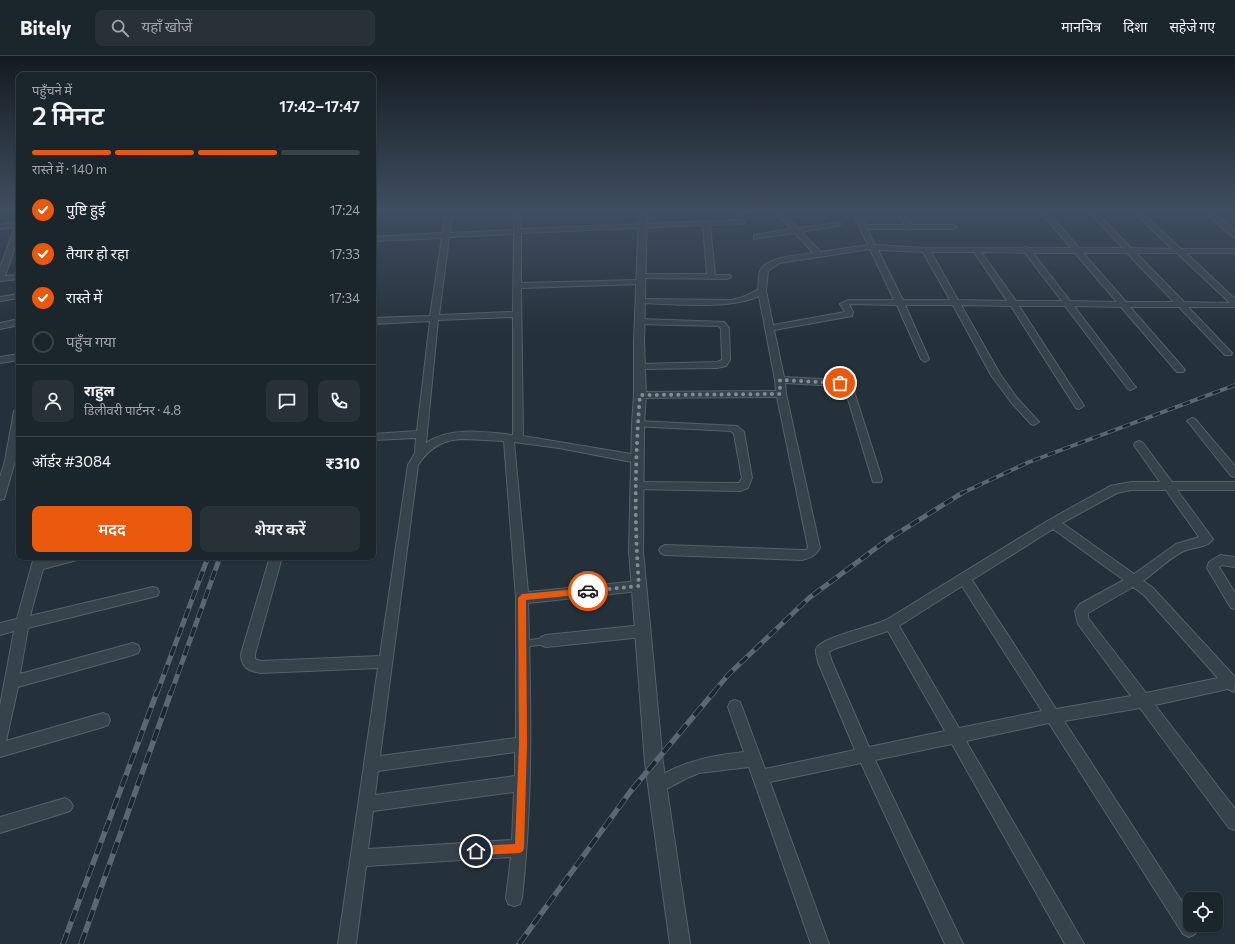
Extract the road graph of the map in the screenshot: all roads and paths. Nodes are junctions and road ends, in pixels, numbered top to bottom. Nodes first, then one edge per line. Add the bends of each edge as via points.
1 (9, 252) edge
2 (443, 252) edge
3 (517, 252) edge
4 (642, 252) edge
5 (709, 252) edge
6 (817, 252) edge
7 (836, 252) edge
8 (875, 252) edge
9 (927, 252) edge
10 (978, 252) edge
11 (1029, 252) edge
12 (1078, 252) edge
13 (1131, 252) edge
14 (1180, 252) edge
15 (819, 255) junction
16 (16, 277) edge
17 (711, 277) junction
18 (727, 277) dead end
19 (0, 279) edge
20 (641, 279) junction
21 (517, 286) junction
22 (762, 291) junction
23 (16, 297) edge
24 (0, 300) edge
25 (640, 301) junction
26 (955, 302) junction
27 (900, 303) junction
28 (1013, 303) junction
29 (1067, 303) junction
30 (1123, 304) junction
31 (1181, 304) junction
32 (1235, 304) edge
33 (517, 314) junction
34 (434, 318) junction
35 (376, 321) edge
36 (640, 322) junction
37 (16, 323) edge
38 (0, 326) edge
39 (770, 328) junction
40 (1228, 353) dead end
41 (16, 357) edge
42 (924, 359) dead end
43 (0, 360) edge
44 (640, 367) junction
45 (1180, 370) dead end
46 (780, 380) junction
47 (1131, 387) dead end
48 (780, 394) junction
49 (640, 395) junction
50 (1079, 406) dead end
51 (1192, 421) dead end
52 (1034, 422) dead end
53 (638, 424) junction
54 (16, 428) edge
55 (421, 434) junction
56 (376, 437) edge
57 (514, 439) junction
58 (1139, 445) dead end
59 (420, 452) junction
60 (637, 459) junction
61 (1235, 473) edge
62 (877, 479) dead end
63 (637, 486) junction
64 (1169, 486) junction
65 (1235, 486) edge
66 (0, 496) edge
67 (1053, 523) junction
68 (664, 550) dead end
69 (275, 560) edge
70 (38, 561) edge
71 (1235, 562) edge
72 (964, 578) junction
73 (1134, 581) junction
74 (639, 586) junction
75 (153, 592) dead end
76 (522, 598) junction
77 (1235, 604) edge
78 (22, 624) junction
79 (891, 624) junction
80 (0, 629) edge
81 (643, 631) junction
82 (546, 641) joint
83 (524, 644) junction
84 (133, 649) dead end
85 (386, 662) junction
86 (12, 682) junction
87 (1232, 685) edge
88 (1141, 700) junction
89 (735, 707) dead end
90 (1052, 716) junction
91 (103, 720) dead end
92 (955, 736) junction
93 (0, 739) edge
94 (523, 744) junction
95 (0, 750) edge
96 (865, 755) junction
97 (754, 759) junction
98 (372, 764) junction
99 (760, 777) junction
100 (522, 783) junction
101 (657, 786) junction
102 (366, 804) junction
103 (65, 806) dead end
104 (1235, 822) edge
105 (0, 825) edge
106 (520, 848) junction
107 (358, 858) junction
108 (514, 898) dead end
109 (1183, 919) edge
110 (347, 944) edge
111 (680, 944) edge
112 (820, 944) edge
113 (954, 944) edge
114 (1075, 944) edge

1 - 19 street
2 - 34 street
3 - 21 street
4 - 20 street
5 - 17 street
6 - 15 street
7 - 15 street
8 - 27 street
9 - 26 street
10 - 28 street
11 - 29 street
12 - 30 street
13 - 31 street
14 - 32 street
15 - 22 street via 778,261 767,267 764,270
16 - 19 street
17 - 18 street
17 - 20 street
20 - 21 street
20 - 25 street
21 - 33 street
22 - 25 street via 746,299 732,302
22 - 39 street
23 - 24 street
25 - 36 street
26 - 27 street
26 - 28 street
26 - 52 street via 996,375
27 - 39 street via 846,303 844,304 849,314
27 - 42 street
28 - 29 street
28 - 50 street
29 - 30 street
29 - 47 street
30 - 31 street
30 - 45 street
31 - 32 street
31 - 40 street
33 - 34 street
33 - 57 street
34 - 35 street
34 - 55 street
36 - 44 street
36 - 44 street via 721,324 725,328 726,360 723,364 717,365
37 - 38 street
39 - 46 street
41 - 43 street
44 - 49 street
46 - 48 street
46 - 62 street via 840,383 849,387
48 - 49 street
48 - 68 street via 814,548 809,554 802,555
49 - 53 street
51 - 61 street
53 - 60 street
53 - 63 street via 733,428 739,432 747,478 740,487
54 - 66 street
55 - 56 street
55 - 59 street
57 - 59 street via 449,436 437,440
57 - 60 street
57 - 76 street
58 - 64 street
59 - 85 street via 413,465
60 - 63 street
63 - 74 street via 636,550
64 - 65 street
64 - 67 street via 1131,486 1114,489
64 - 73 street via 1207,539 1180,547
67 - 72 street
67 - 73 street
69 - 85 street via 248,654 248,662 262,667
70 - 78 street
71 - 77 street via 1220,560 1213,565
72 - 79 street
72 - 90 street
73 - 87 street via 1148,591
73 - 88 street via 1084,608 1080,615
74 - 76 street
74 - 81 street
75 - 78 street
76 - 83 street
78 - 80 street
78 - 86 street
79 - 92 street
79 - 96 street via 830,644 822,650
81 - 82 street
81 - 101 street
82 - 83 lane
83 - 94 street
84 - 86 street
85 - 98 street
86 - 93 street
87 - 88 street
88 - 90 street
88 - 104 street
89 - 97 street
90 - 92 street
90 - 109 street
91 - 95 street
92 - 96 street
92 - 114 street
94 - 98 street
94 - 100 street
96 - 99 street
96 - 113 street
97 - 99 street
97 - 101 street via 697,767
98 - 102 street
99 - 112 street
100 - 102 street
100 - 106 street
101 - 111 street
102 - 107 street
103 - 105 street
106 - 107 street
106 - 108 street
107 - 110 street

